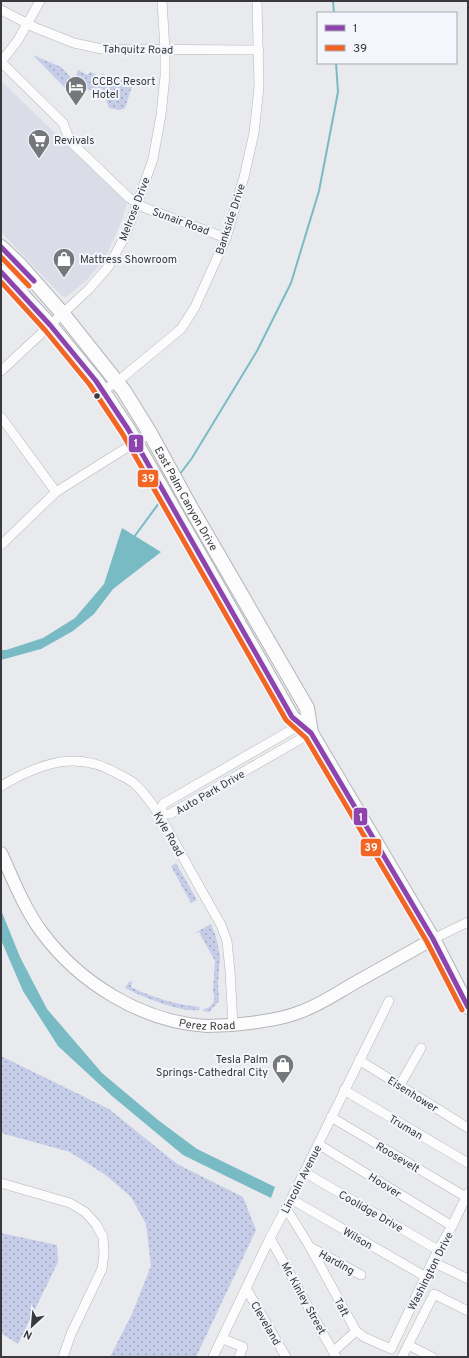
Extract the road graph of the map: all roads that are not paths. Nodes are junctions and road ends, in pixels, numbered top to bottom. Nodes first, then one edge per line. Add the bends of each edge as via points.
1 (40, 1) edge
2 (162, 1) edge
3 (257, 1) edge
4 (1, 10) edge
5 (28, 24) junction
6 (165, 50) junction
7 (259, 50) junction
8 (1, 62) edge
9 (137, 204) junction
10 (226, 238) junction
11 (1, 247) edge
12 (1, 272) edge
13 (63, 314) junction
14 (50, 325) junction
15 (1, 371) edge
16 (117, 382) junction
17 (102, 391) junction
18 (1, 416) edge
19 (150, 433) junction
20 (136, 442) junction
21 (56, 492) junction
22 (1, 545) edge
23 (307, 726) junction
24 (1, 786) edge
25 (159, 814) junction
26 (1, 853) edge
27 (468, 922) edge
28 (433, 939) junction
29 (389, 1000) dead end
30 (468, 1007) edge
31 (233, 1025) junction
32 (421, 1048) dead end
33 (359, 1060) junction
34 (400, 1085) junction
35 (344, 1090) junction
36 (331, 1116) junction
37 (468, 1128) edge
38 (318, 1144) junction
39 (468, 1163) edge
40 (304, 1172) junction
41 (1, 1183) edge
42 (467, 1195) edge
43 (289, 1204) junction
44 (452, 1226) junction
45 (270, 1238) junction
46 (310, 1247) junction
47 (438, 1250) junction
48 (433, 1262) junction
49 (361, 1275) dead end
50 (426, 1277) junction
51 (468, 1279) edge
52 (247, 1290) junction
53 (468, 1311) edge
54 (356, 1331) junction
55 (223, 1339) junction
56 (408, 1345) junction
57 (335, 1354) edge
58 (63, 1357) edge
59 (214, 1357) edge
60 (239, 1357) edge
61 (286, 1357) edge
62 (402, 1357) edge
63 (432, 1357) edge

1 - 5 street
2 - 6 street, Melrose Drive
3 - 7 street, Bankside Drive
4 - 5 street, Tahquitz Road
5 - 6 street, Tahquitz Road via 74,43 102,49
5 - 8 street
6 - 7 street, Tahquitz Road
6 - 9 street, Melrose Drive via 161,115 152,159
7 - 10 street, Bankside Drive via 259,87 254,133
8 - 9 street, Sunair Road via 63,123 70,141
9 - 10 street, Sunair Road
9 - 13 street, Melrose Drive via 125,236 109,266 90,289
10 - 16 street, Bankside Drive via 198,300 181,329
11 - 13 main road, East Palm Canyon Drive
12 - 14 main road, East Palm Canyon Drive
13 - 14 street, Melrose Drive
13 - 16 main road, East Palm Canyon Drive
14 - 15 street, Melrose Drive
14 - 17 main road, East Palm Canyon Drive
16 - 17 street, Bankside Drive
16 - 19 main road, East Palm Canyon Drive
17 - 20 main road, East Palm Canyon Drive
18 - 21 street
19 - 20 street
19 - 23 main road, East Palm Canyon Drive via 307,708
20 - 21 street
20 - 23 main road, East Palm Canyon Drive via 292,717
21 - 22 street
23 - 25 street, Auto Park Drive via 170,814
23 - 25 street, Auto Park Drive via 163,804
23 - 28 main road, East Palm Canyon Drive
24 - 25 street, Kyle Road via 43,765 87,761 111,770 135,784
25 - 31 street, Kyle Road via 227,941
26 - 31 main road, Perez Road via 40,931 80,974 109,994 152,1014 177,1022 207,1026
27 - 28 street, Perez Road
28 - 30 main road, East Palm Canyon Drive
28 - 31 main road, Perez Road via 297,1013 263,1022
29 - 33 street, Lincoln Avenue
32 - 34 street
33 - 34 street, Eisenhower
33 - 35 street, Lincoln Avenue
34 - 37 street, Eisenhower
35 - 36 street, Lincoln Avenue
35 - 39 street, Truman
36 - 38 street, Lincoln Avenue
36 - 42 street, Roosevelt
38 - 40 street, Lincoln Avenue
38 - 44 street, Hoover
40 - 43 street, Lincoln Avenue
40 - 47 street, Coolidge Drive
41 - 58 street via 70,1203 85,1212 103,1237 102,1269 71,1334
42 - 44 street, Washington Drive
43 - 45 street, Lincoln Avenue
43 - 46 street, Harding
43 - 50 street, Wilson
44 - 47 street, Washington Drive
45 - 52 street, Lincoln Avenue
45 - 57 street, Mc Kinley Street
46 - 49 street, Harding
46 - 54 street, Taft
47 - 48 street, Washington Drive
48 - 50 street, Washington Drive
48 - 51 street
50 - 54 street, Washington Drive via 391,1349
52 - 55 street, Lincoln Avenue
52 - 61 street, Cleveland
53 - 56 street via 434,1294
54 - 57 street
55 - 59 street, Lincoln Avenue
55 - 60 street via 243,1347
56 - 62 street
56 - 63 street

